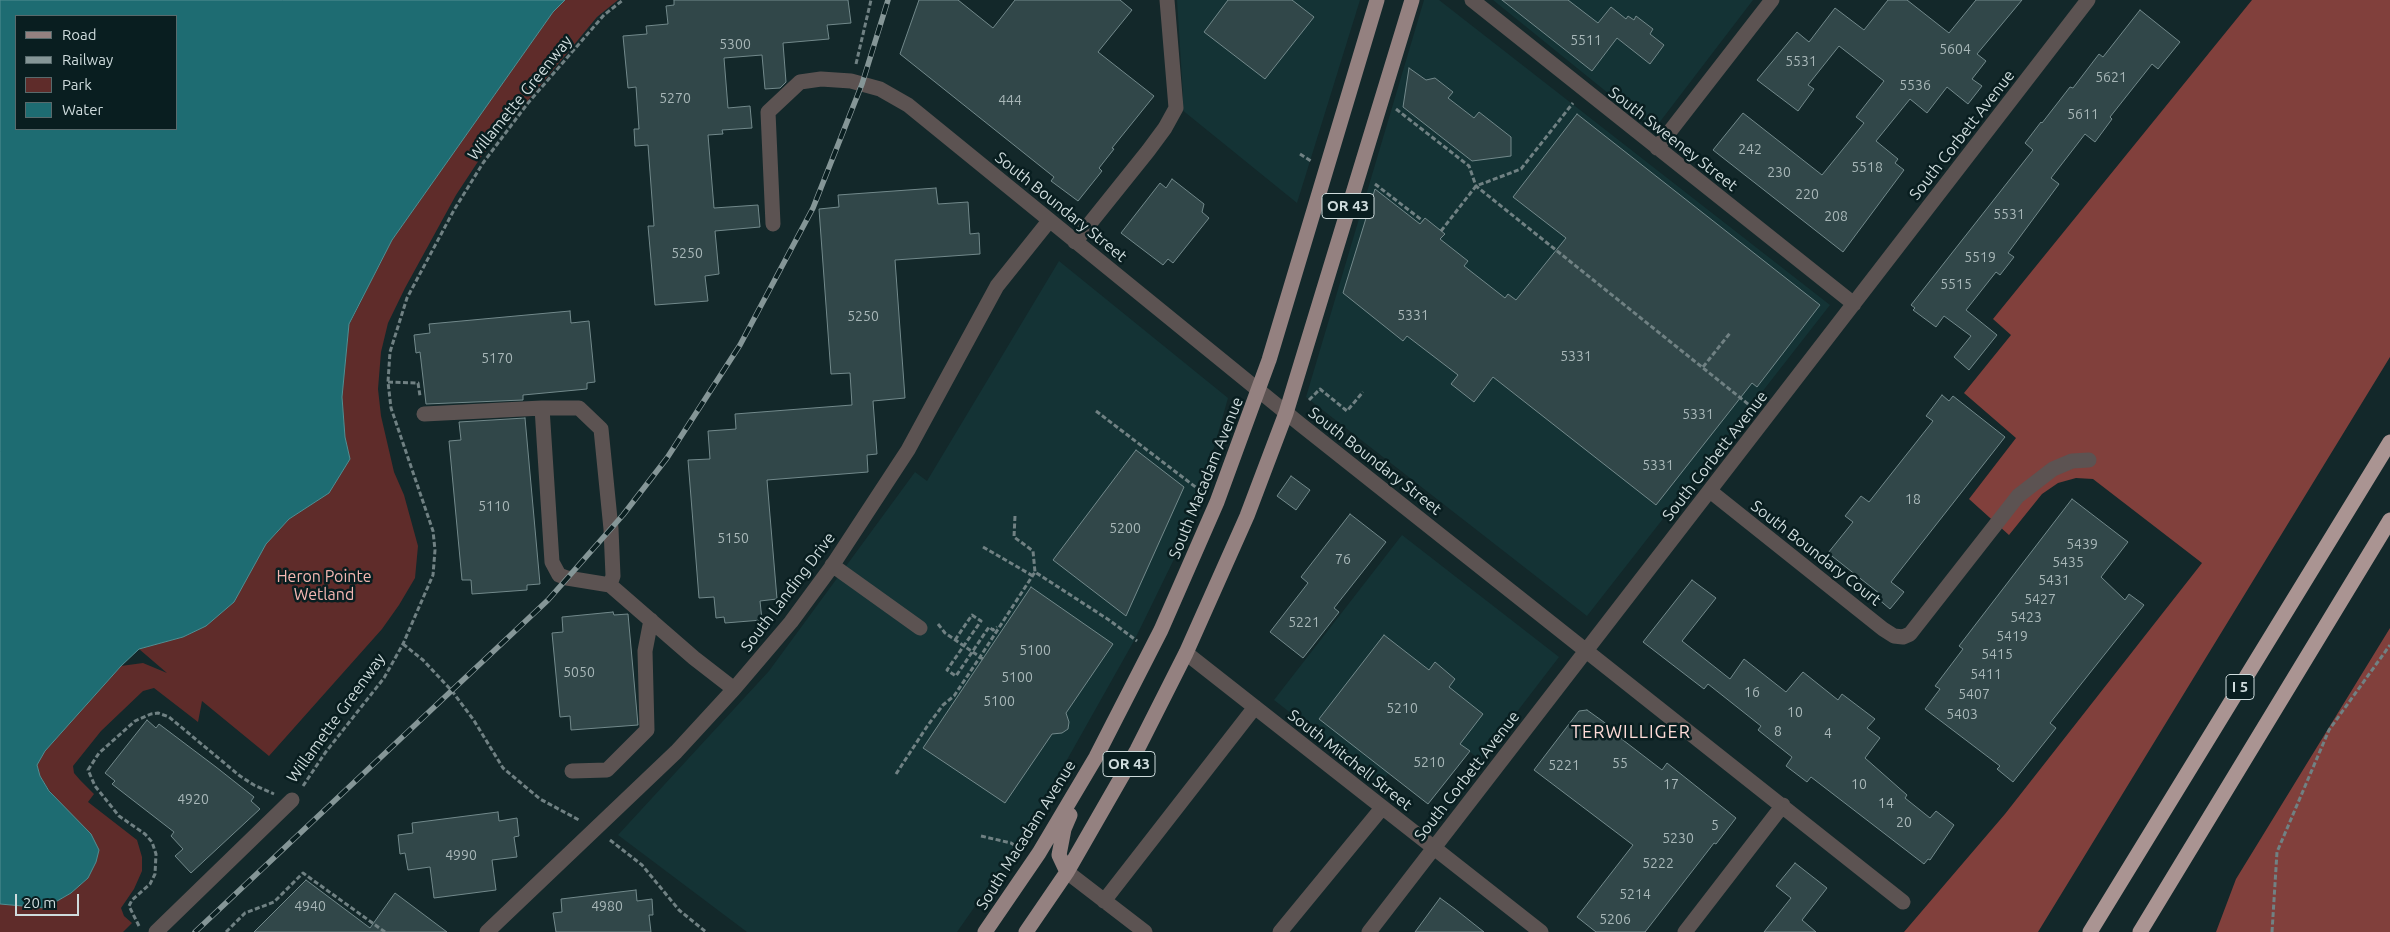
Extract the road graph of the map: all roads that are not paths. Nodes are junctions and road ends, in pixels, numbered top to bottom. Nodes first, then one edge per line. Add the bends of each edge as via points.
1 (1167, 0) edge
2 (1377, 0) edge
3 (1412, 0) edge
4 (1472, 0) edge
5 (1772, 0) edge
6 (2088, 0) edge
7 (1657, 148) junction
8 (1049, 221) junction
9 (773, 224) dead end
10 (1075, 242) junction
11 (1854, 304) junction
12 (1259, 391) junction
13 (542, 408) junction
14 (1286, 413) junction
15 (424, 414) road end
16 (2390, 442) edge
17 (2089, 460) dead end
18 (1710, 491) junction
19 (2390, 520) edge
20 (832, 565) junction
21 (610, 585) junction
22 (651, 620) junction
23 (920, 628) dead end
24 (1587, 650) junction
25 (1186, 653) junction
26 (734, 688) junction
27 (1255, 707) junction
28 (572, 771) dead end
29 (1087, 772) junction
30 (292, 800) road end
31 (1783, 805) junction
32 (1382, 808) junction
33 (1433, 848) junction
34 (1067, 872) junction
35 (1104, 900) junction
36 (1903, 902) dead end
37 (156, 932) edge
38 (488, 932) edge
39 (985, 932) edge
40 (1026, 932) edge
41 (1145, 932) edge
42 (1280, 932) edge
43 (1369, 932) edge
44 (1541, 932) edge
45 (1685, 932) edge
46 (2090, 932) edge
47 (2140, 932) edge

1 - 10 street via 1176,108 1148,152
2 - 12 main road, South Macadam Avenue / OR 43
3 - 14 main road, OR 43
4 - 7 street, South Sweeney Street
5 - 7 street
6 - 11 street, South Corbett Avenue
7 - 11 street, South Sweeney Street
8 - 9 street, South Boundary Street via 908,105 880,89 851,81 821,79 800,82 768,112
8 - 10 street, South Boundary Street
8 - 20 street, South Landing Drive via 997,286 908,450
10 - 12 street, South Boundary Street
11 - 18 street, South Corbett Avenue
12 - 14 street, South Boundary Street
12 - 29 main road, South Macadam Avenue / OR 43 via 1192,563
13 - 15 street
13 - 21 street via 552,562 559,575
13 - 21 street via 579,408 601,428 614,576
14 - 24 street, South Boundary Street
14 - 25 main road, OR 43 via 1247,516
16 - 46 highway, I 5
17 - 18 street, South Boundary Court via 2072,461 2053,469 2018,496 1910,634 1903,637 1894,636 1883,628
18 - 24 street, South Corbett Avenue
19 - 47 highway, I 5
20 - 23 street
20 - 26 street, South Landing Drive via 790,622
21 - 22 street
22 - 26 street
22 - 28 street via 645,651 647,730 607,770
24 - 31 street, South Boundary Street
24 - 33 street, South Corbett Avenue
25 - 27 street, South Mitchell Street
25 - 34 main road, OR 43 via 1137,750
26 - 38 street, South Landing Drive via 651,777
27 - 32 street, South Mitchell Street
27 - 35 street
29 - 34 main road via 1064,829 1059,854
29 - 39 main road, South Macadam Avenue / OR 43 via 1039,853
30 - 37 street
31 - 36 street, South Boundary Street
31 - 45 street
32 - 33 street, South Mitchell Street
32 - 42 street
33 - 43 street, South Corbett Avenue
33 - 44 street, South Mitchell Street
34 - 35 street
34 - 40 main road, OR 43
35 - 41 street

